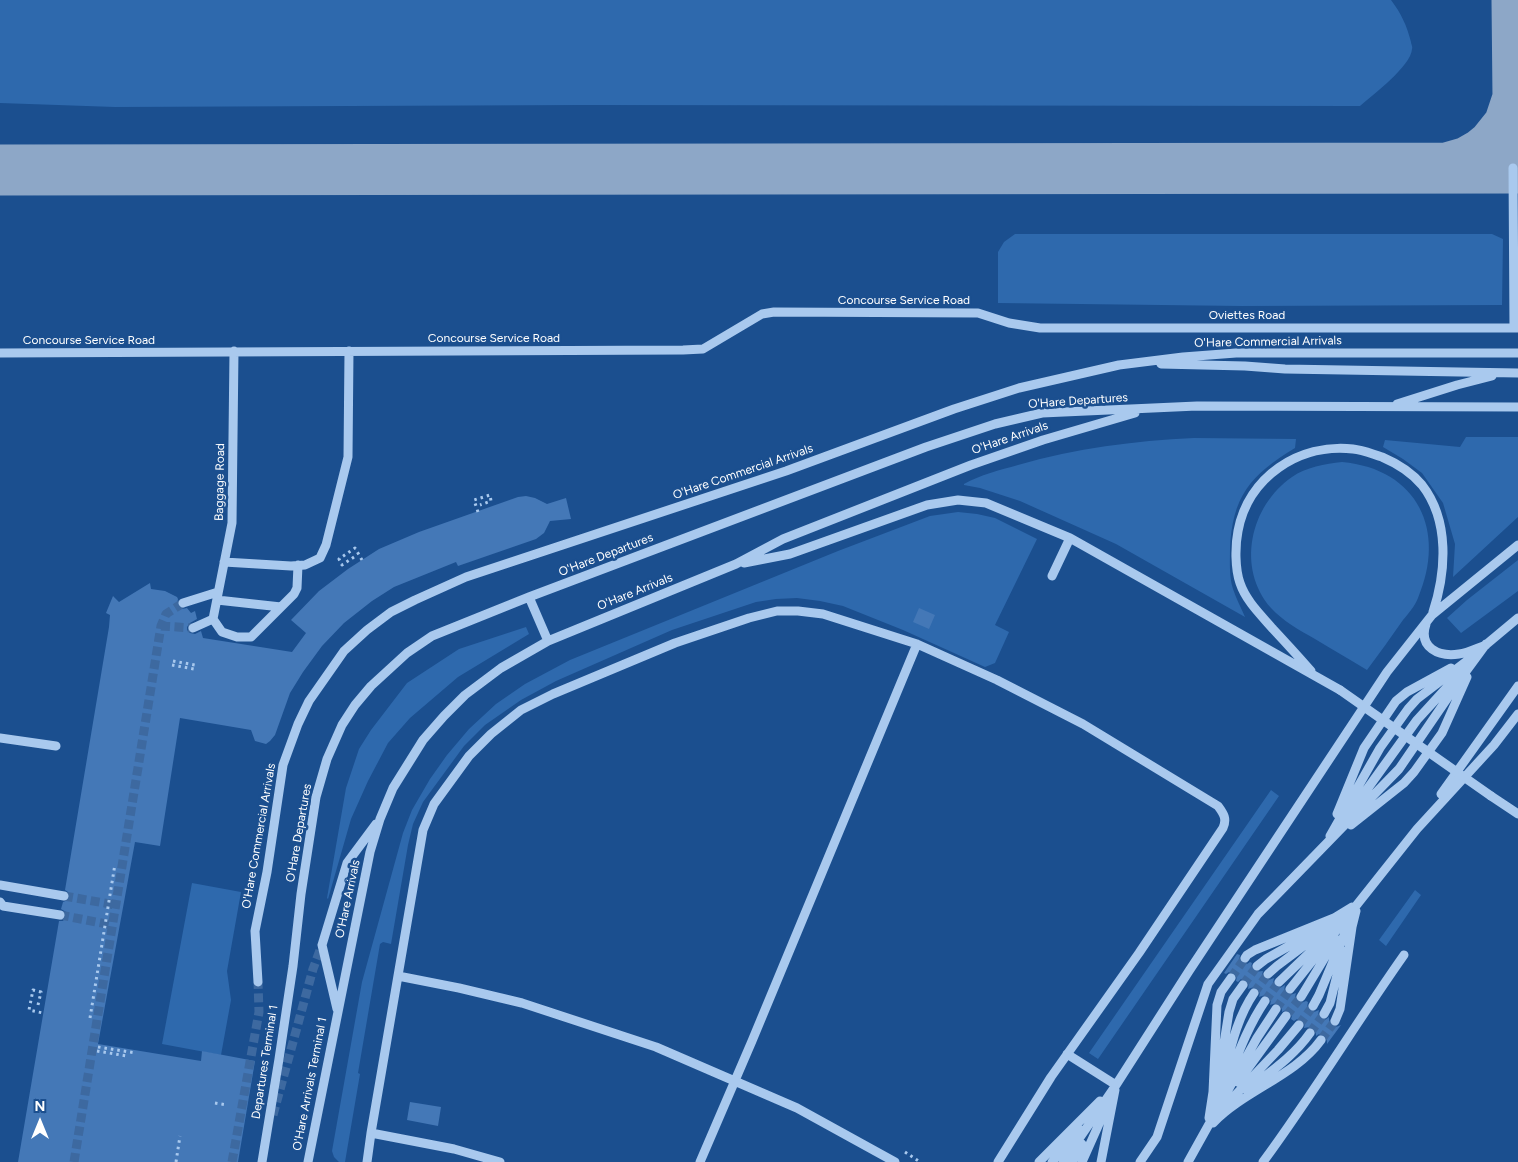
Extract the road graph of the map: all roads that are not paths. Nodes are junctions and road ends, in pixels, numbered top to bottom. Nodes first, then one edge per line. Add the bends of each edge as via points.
1 (1513, 168) dead end
2 (978, 312) joint
3 (1516, 328) edge
4 (234, 351) junction
5 (349, 351) junction
6 (0, 353) edge
7 (1518, 353) edge
8 (1134, 363) junction
9 (1504, 373) junction
10 (1518, 373) edge
11 (1387, 407) junction
12 (1518, 407) edge
13 (1150, 408) junction
14 (1070, 538) junction
15 (1518, 545) edge
16 (224, 562) junction
17 (736, 564) junction
18 (298, 565) junction
19 (1052, 576) dead end
20 (217, 596) junction
21 (530, 597) junction
22 (183, 603) tunnel mouth
23 (281, 607) junction
24 (1430, 617) junction
25 (1518, 618) edge
26 (213, 619) junction
27 (193, 628) tunnel mouth
28 (548, 641) junction
29 (917, 644) junction
30 (1486, 644) junction
31 (1316, 677) junction
32 (1518, 686) edge
33 (1518, 714) edge
34 (0, 738) edge
35 (56, 746) dead end
36 (1518, 814) edge
37 (380, 819) junction
38 (1417, 829) junction
39 (1317, 853) junction
40 (0, 885) edge
41 (64, 896) tunnel mouth
42 (1360, 901) junction
43 (0, 902) edge
44 (60, 915) tunnel mouth
45 (1404, 955) dead end
46 (1245, 958) tunnel mouth
47 (292, 966) joint
48 (1257, 966) tunnel mouth
49 (1268, 974) tunnel mouth
50 (398, 976) junction
51 (1231, 978) tunnel mouth
52 (258, 982) tunnel mouth
53 (1279, 982) tunnel mouth
54 (1243, 985) tunnel mouth
55 (1290, 989) tunnel mouth
56 (1254, 993) tunnel mouth
57 (1301, 997) tunnel mouth
58 (1265, 1001) tunnel mouth
59 (1313, 1006) tunnel mouth
60 (1276, 1009) tunnel mouth
61 (337, 1011) junction
62 (1324, 1014) tunnel mouth
63 (1286, 1016) tunnel mouth
64 (1335, 1021) tunnel mouth
65 (1299, 1025) tunnel mouth
66 (1310, 1033) tunnel mouth
67 (1321, 1040) tunnel mouth
68 (1067, 1054) junction
69 (734, 1081) junction
70 (1116, 1085) junction
71 (1206, 1130) junction
72 (371, 1133) junction
73 (262, 1162) edge
74 (308, 1162) edge
75 (367, 1162) edge
76 (500, 1162) edge
77 (700, 1162) edge
78 (895, 1162) edge
79 (998, 1162) edge
80 (1039, 1162) edge
81 (1052, 1162) edge
82 (1063, 1162) edge
83 (1072, 1162) edge
84 (1082, 1162) edge
85 (1101, 1162) edge
86 (1140, 1162) edge
87 (1188, 1162) edge
88 (1264, 1162) edge

1 - 3 street
2 - 3 street, Oviettes Road via 1009,323 1040,328
2 - 5 street, Concourse Service Road via 774,312 762,314 703,349
4 - 5 street, Concourse Service Road
4 - 6 street, Concourse Service Road
4 - 16 street, Baggage Road via 232,523
5 - 18 street via 348,457 320,558
7 - 8 street, O'Hare Commercial Arrivals via 1236,353
8 - 9 street
8 - 52 street, O'Hare Commercial Arrivals via 1019,388 964,406 786,471 466,577 391,612 344,652 309,702 283,765 255,931
9 - 10 street
9 - 11 street
11 - 12 street
11 - 13 street
13 - 17 street, O'Hare Arrivals via 970,465 783,539
13 - 21 street, O'Hare Departures via 1042,414 995,424 926,447
14 - 17 street via 986,503 958,500 927,505 790,554
14 - 19 street
14 - 31 street
15 - 24 street
16 - 18 street
16 - 20 street, Baggage Road
17 - 28 street, O'Hare Arrivals
18 - 23 street via 297,588
20 - 22 street
20 - 23 street
20 - 26 street, Baggage Road
21 - 28 street
21 - 47 street, O'Hare Departures via 432,636 407,653 371,686 342,725 326,759 316,797
23 - 26 street via 251,637 222,632
24 - 30 street via 1424,635 1430,648 1438,652 1459,654
24 - 31 street via 1439,588 1443,546 1441,525 1422,485 1388,460 1354,449 1317,450 1289,460 1268,475 1244,510 1239,524 1236,556 1239,583 1251,604
24 - 70 street via 1388,672
25 - 30 street
26 - 27 street
28 - 37 street, O'Hare Arrivals via 501,668 465,695 444,716 409,761
29 - 50 street via 823,614 776,611 675,643 521,710 490,734 469,756 434,804 422,830
29 - 68 street via 1083,724 1218,806 1226,820 1139,953
29 - 69 street
30 - 39 street via 1426,709
30 - 39 street via 1399,769
30 - 39 street via 1408,709 1380,748
30 - 39 street via 1442,733 1414,772
30 - 39 street via 1457,665 1396,700 1364,748 1328,836
31 - 36 street, bridge via 1340,690
32 - 38 street
33 - 38 street
34 - 35 street
37 - 61 street, O'Hare Arrivals via 370,852
37 - 61 street via 347,863 322,944
38 - 42 street
39 - 86 street via 1253,920 1208,984 1157,1137
40 - 41 street
42 - 46 street via 1334,918 1255,950
42 - 48 street via 1336,920
42 - 49 street
42 - 53 street
42 - 55 street
42 - 57 street
42 - 59 street
42 - 62 street
42 - 64 street via 1352,927 1340,1009
43 - 44 street via 3,906
45 - 88 street
47 - 73 street, Departures Terminal 1
50 - 69 street via 522,1003 656,1047
50 - 72 street
51 - 71 street via 1217,1005 1213,1092
54 - 71 street via 1229,1012 1216,1092
56 - 71 street via 1239,1021
58 - 71 street via 1248,1031
60 - 71 street
61 - 74 street, O'Hare Arrivals Terminal 1
63 - 71 street
65 - 71 street
66 - 71 street via 1301,1045 1234,1101
67 - 71 street via 1314,1051 1300,1062 1236,1103
68 - 70 street
68 - 79 street
69 - 77 street
69 - 78 street via 797,1108
70 - 80 street
70 - 81 street
70 - 82 street
70 - 83 street
70 - 84 street
70 - 85 street
71 - 87 street
72 - 75 street
72 - 76 street via 454,1149

